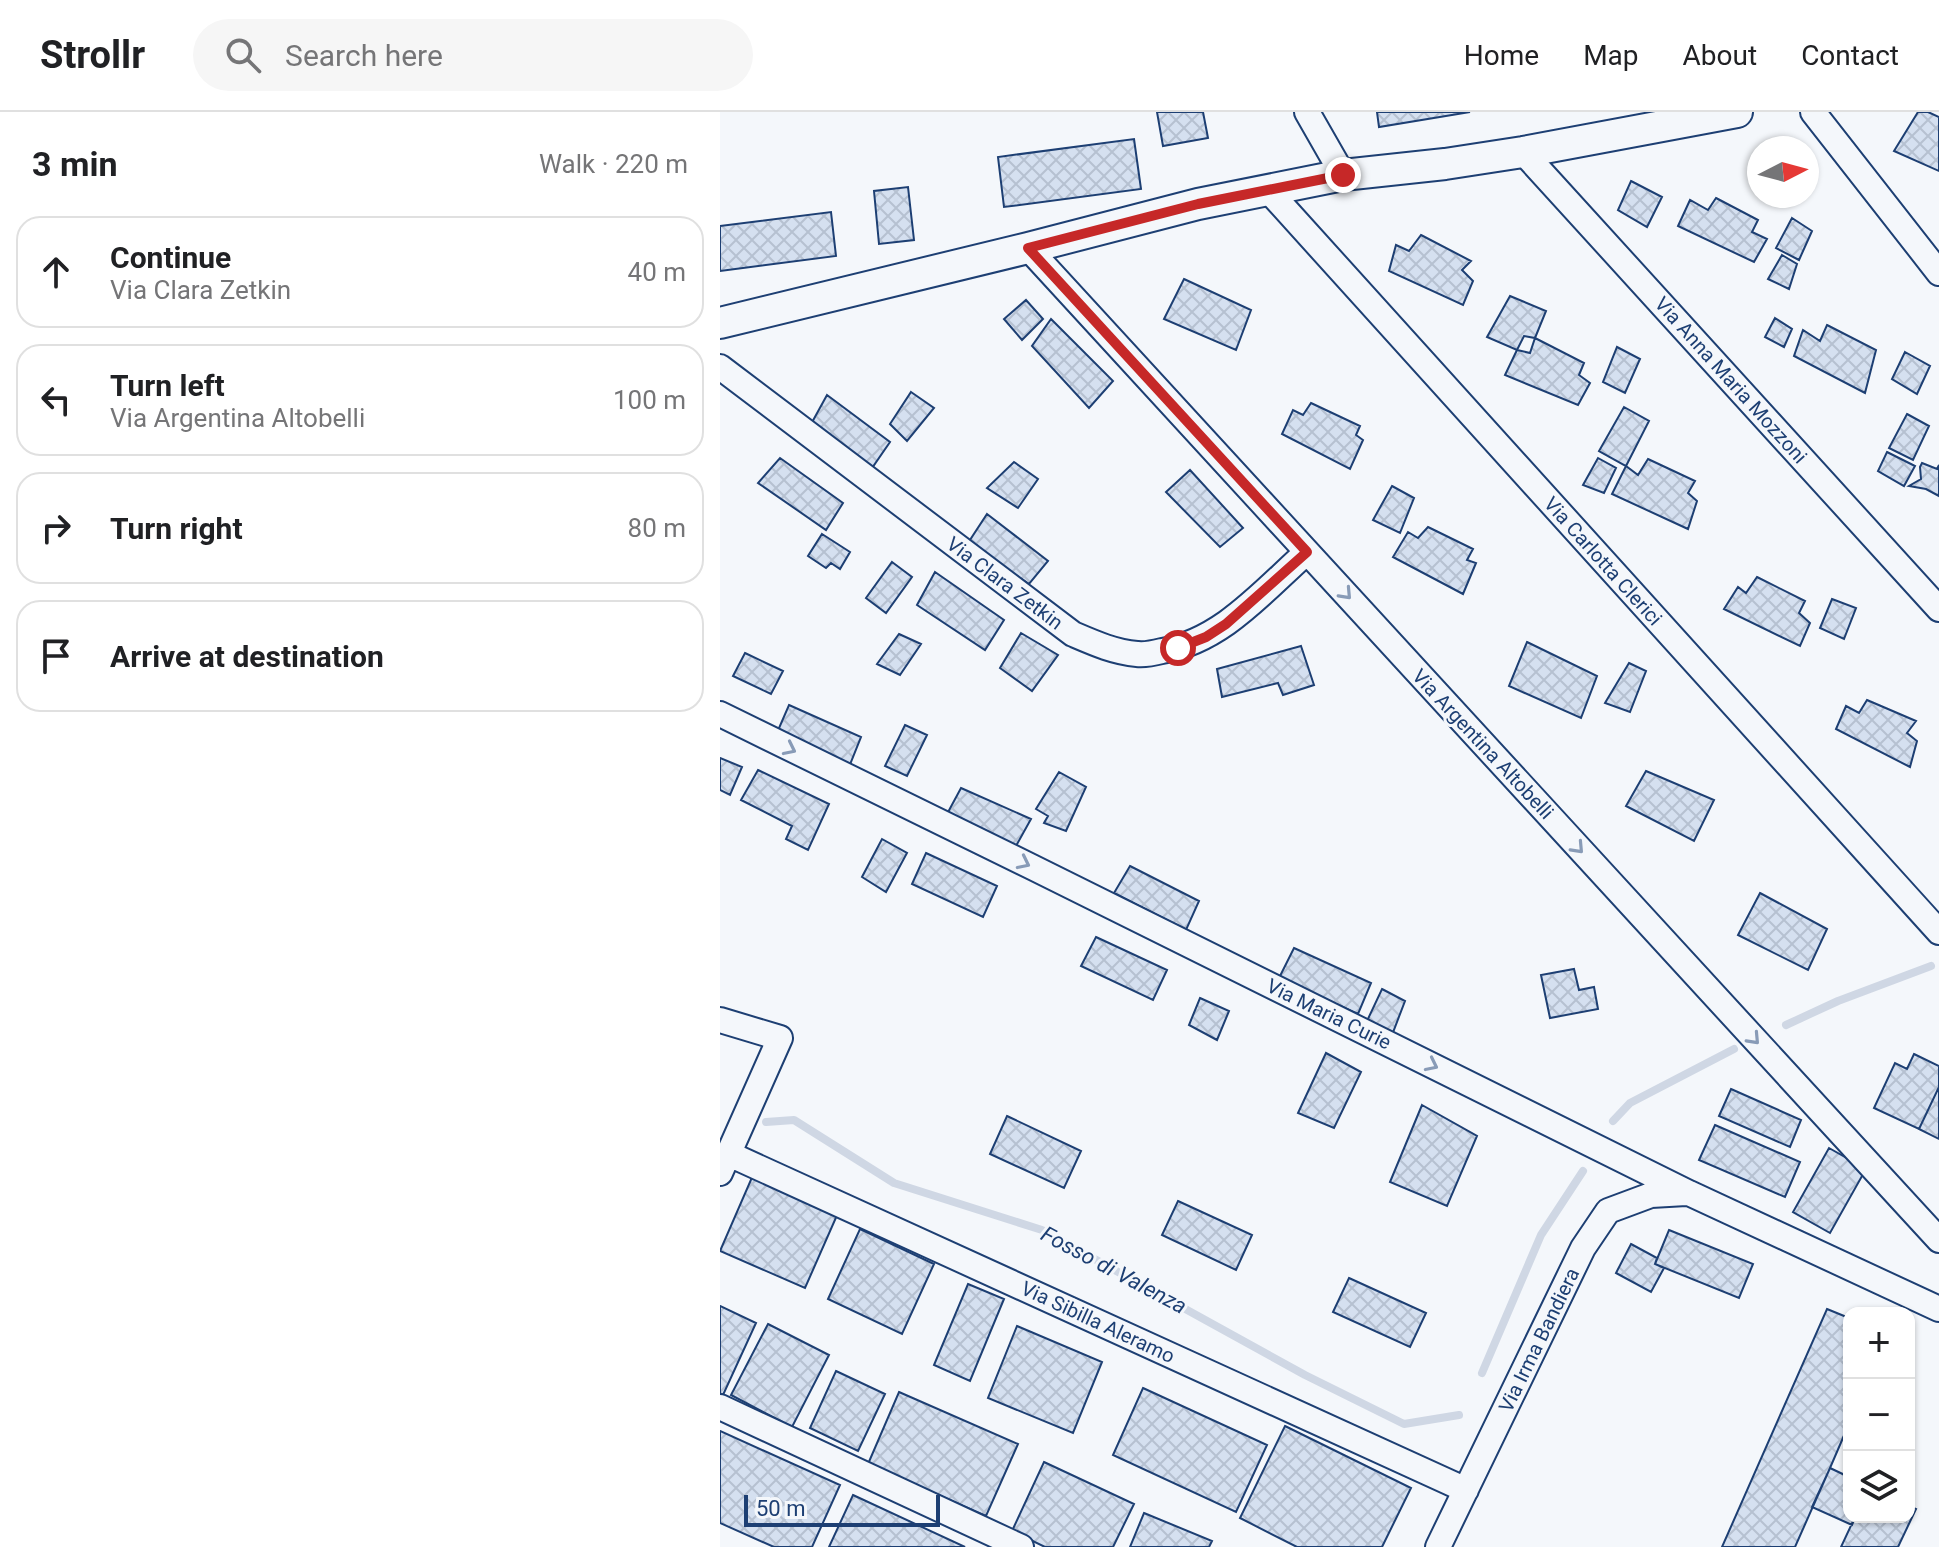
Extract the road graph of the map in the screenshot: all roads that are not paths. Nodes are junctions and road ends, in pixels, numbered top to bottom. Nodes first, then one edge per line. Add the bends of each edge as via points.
1 (1307, 112) edge
2 (1737, 112) edge
3 (1813, 112) edge
4 (1523, 152) junction
5 (1343, 175) junction
6 (1268, 190) junction
7 (1028, 248) junction
8 (1939, 273) edge
9 (721, 323) edge
10 (720, 367) edge
11 (1307, 552) junction
12 (1939, 609) edge
13 (720, 714) edge
14 (1939, 932) edge
15 (720, 1020) edge
16 (725, 1164) edge
17 (1689, 1193) junction
18 (1939, 1240) edge
19 (1939, 1309) edge
20 (720, 1407) edge
21 (1466, 1490) junction
22 (1021, 1547) edge
23 (1438, 1547) edge

1 - 5 street
2 - 4 street
3 - 8 street
4 - 5 street
4 - 12 street, Via Anna Maria Mozzoni
5 - 6 street
6 - 7 street
6 - 14 street, Via Carlotta Clerici
7 - 9 street
7 - 11 street, Via Argentina Altobelli
10 - 11 street, Via Clara Zetkin via 1073,634 1114,651 1141,655 1206,637
11 -> 18 street, Via Argentina Altobelli
13 -> 17 street, Via Maria Curie
15 - 16 street, Via Sibilla Aleramo via 780,1038
16 - 21 street, Via Sibilla Aleramo
17 - 19 street, Via Maria Curie
17 - 21 street, Via Irma Bandiera via 1651,1195 1608,1211 1583,1248
20 - 22 street
21 - 23 street, Via Irma Bandiera

